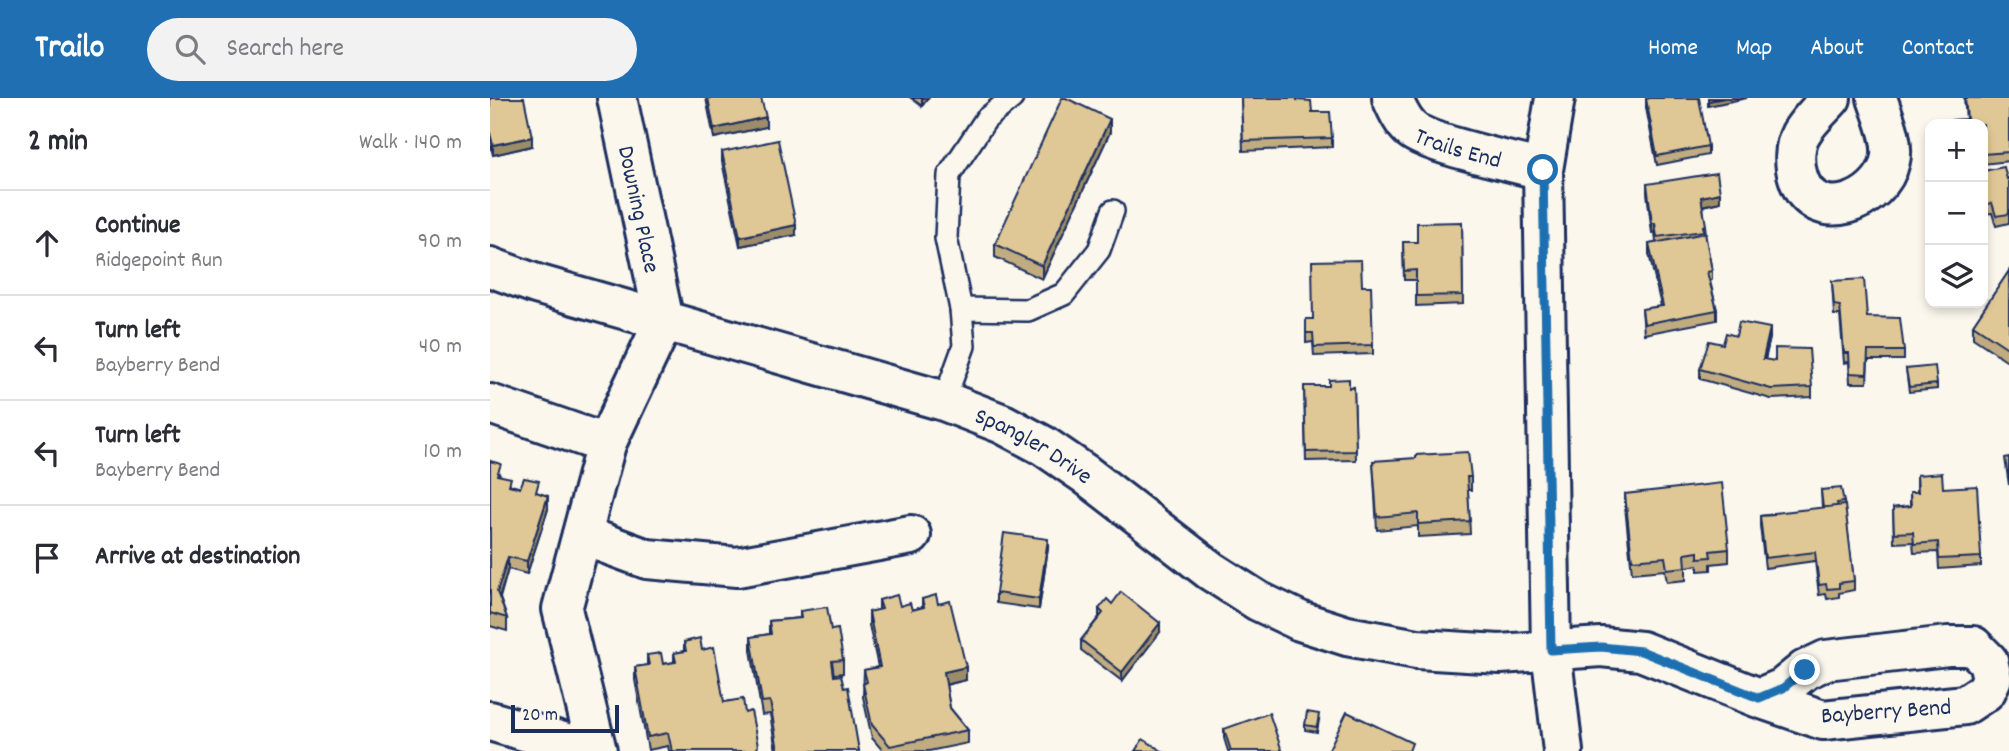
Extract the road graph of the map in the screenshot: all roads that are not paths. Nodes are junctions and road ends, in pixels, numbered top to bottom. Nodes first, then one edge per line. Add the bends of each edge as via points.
1 (617, 98) edge
2 (1012, 98) edge
3 (1392, 98) edge
4 (1555, 98) edge
5 (1831, 98) edge
6 (1877, 98) edge
7 (1543, 170) junction
8 (1112, 211) dead end
9 (490, 267) edge
10 (961, 309) junction
11 (664, 321) junction
12 (944, 401) junction
13 (490, 404) edge
14 (606, 444) junction
15 (582, 535) junction
16 (911, 535) dead end
17 (1551, 650) junction
18 (1759, 698) junction
19 (490, 721) edge
20 (595, 751) edge
21 (1563, 751) edge

1 - 11 street, Downing Place
2 - 10 lane via 986,119 949,175 946,238
3 - 7 street, Trails End via 1413,131
4 - 7 street
5 - 6 street via 1800,136 1794,165 1801,190 1814,202 1836,206 1863,198 1884,177 1891,159
7 - 17 street
8 - 10 lane via 1099,250 1065,294 1028,310
9 - 11 street, Spangler Drive
10 - 12 lane via 964,346
11 - 12 street, Spangler Drive
11 - 14 street
12 - 17 street, Spangler Drive via 1044,446 1211,571 1300,621 1347,636 1417,649 1500,654
13 - 14 street
14 - 15 street
15 - 16 street via 647,559 737,567
15 - 20 street via 562,608
17 - 18 street, Bayberry Bend via 1601,647 1641,651
17 - 21 street
18 - 18 street, Bayberry Bend via 1823,720 1965,705 1986,691 1992,678 1988,661 1973,646 1948,646 1826,660
19 - 20 street

